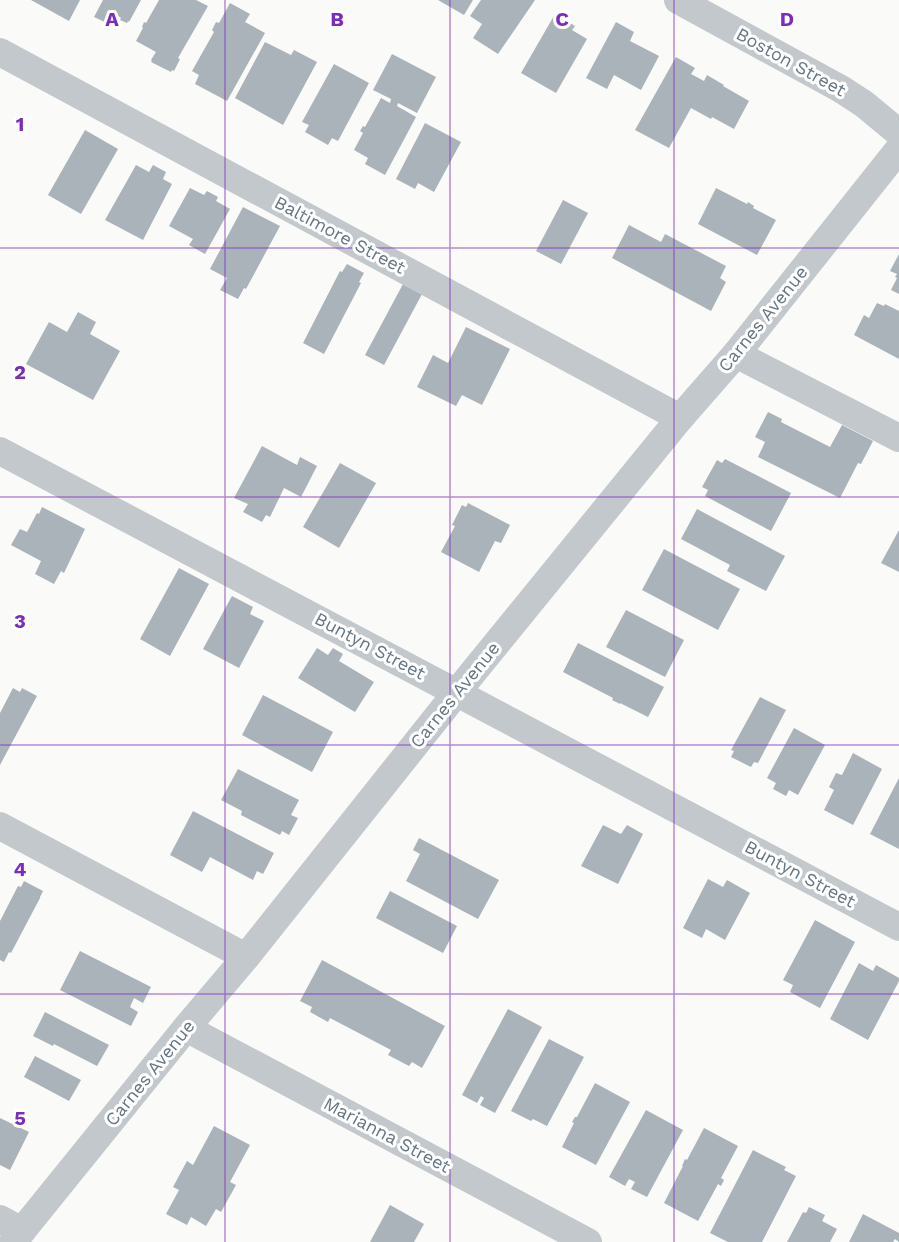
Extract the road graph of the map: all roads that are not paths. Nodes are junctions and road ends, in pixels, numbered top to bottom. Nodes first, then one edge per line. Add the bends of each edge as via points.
1 (678, 0) edge
2 (0, 52) edge
3 (899, 133) edge
4 (899, 149) edge
5 (736, 354) junction
6 (680, 418) junction
7 (899, 438) edge
8 (0, 451) edge
9 (457, 692) junction
10 (0, 826) edge
11 (899, 927) edge
12 (246, 957) junction
13 (186, 1028) junction
14 (12, 1231) edge
15 (588, 1242) edge

1 - 3 street, Boston Street via 842,89
2 - 6 street, Baltimore Street
4 - 5 street, Carnes Avenue
5 - 6 street, Carnes Avenue
5 - 7 street
6 - 9 street, Carnes Avenue
8 - 9 street, Buntyn Street
9 - 11 street, Buntyn Street
9 - 12 street, Carnes Avenue
10 - 12 street
12 - 13 street, Carnes Avenue
13 - 14 street, Carnes Avenue
13 - 15 street, Marianna Street

